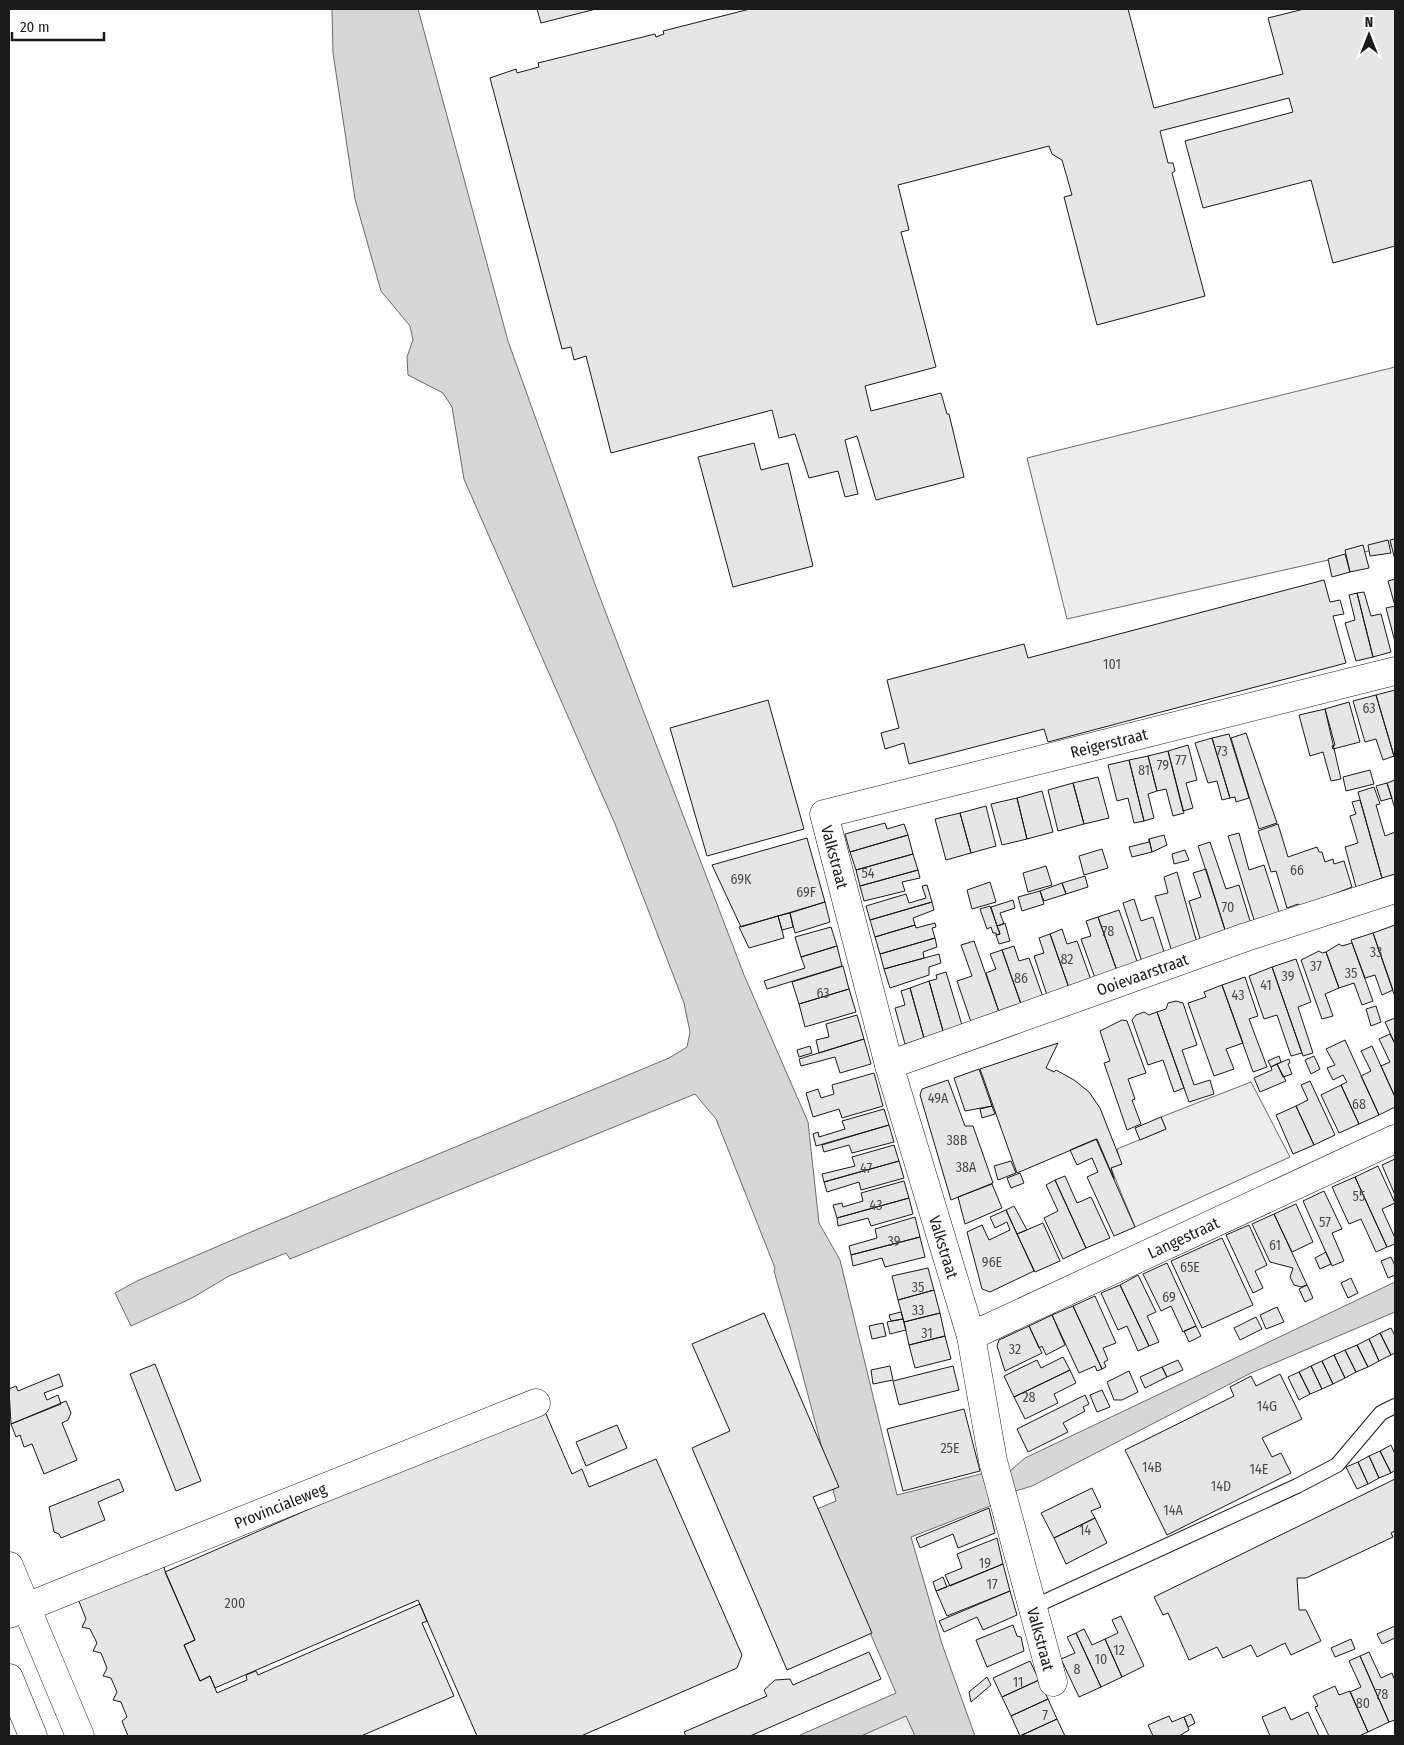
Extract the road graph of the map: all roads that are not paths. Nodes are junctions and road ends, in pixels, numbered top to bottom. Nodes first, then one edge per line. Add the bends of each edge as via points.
1 (1395, 671) edge
2 (824, 814) joint
3 (1395, 889) edge
4 (890, 1065) junction
5 (1395, 1139) edge
6 (971, 1336) junction
7 (536, 1403) dead end
8 (1395, 1406) edge
9 (9, 1566) edge
10 (1033, 1607) junction
11 (18, 1610) edge
12 (9, 1678) edge
13 (1053, 1682) dead end
14 (34, 1736) edge
15 (80, 1736) edge

1 - 2 street, Reigerstraat
2 - 4 street, Valkstraat
3 - 4 street, Ooievaarstraat via 1246,937
4 - 6 street, Valkstraat
5 - 6 street, Langestraat
6 - 10 street, Valkstraat via 993,1461
7 - 11 street, Provincialeweg
8 - 10 lane via 1382,1413 1337,1465
9 - 11 street
10 - 13 street, Valkstraat
11 - 15 street
12 - 14 street

